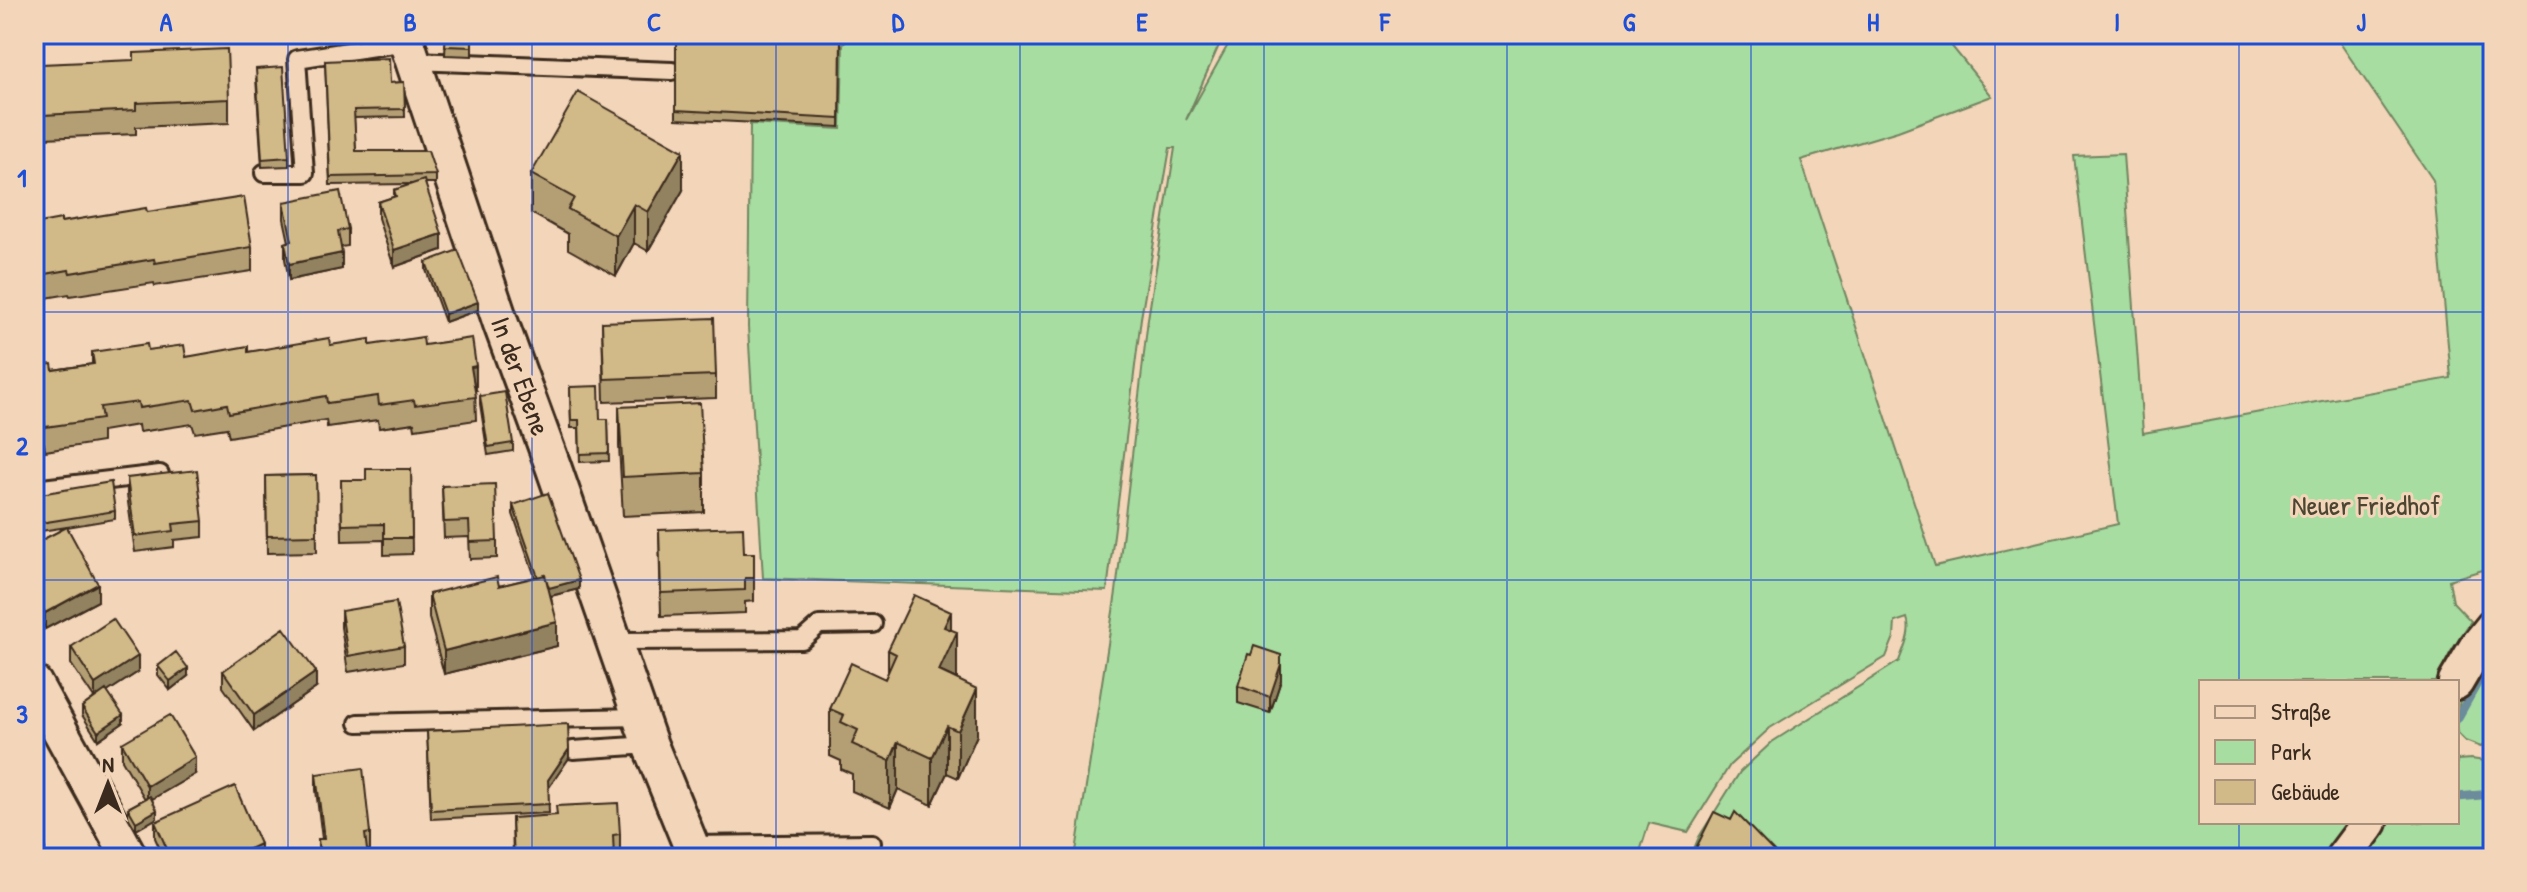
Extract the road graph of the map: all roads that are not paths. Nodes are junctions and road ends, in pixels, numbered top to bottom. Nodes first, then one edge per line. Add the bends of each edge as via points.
1 (408, 46) edge
2 (672, 71) edge
3 (264, 173) dead end
4 (160, 474) edge
5 (34, 489) edge
6 (873, 624) dead end
7 (2493, 627) edge
8 (614, 641) junction
9 (2457, 680) edge
10 (34, 683) edge
11 (358, 723) dead end
12 (645, 731) junction
13 (573, 750) dead end
14 (2368, 824) edge
15 (872, 843) dead end
16 (693, 851) edge
17 (130, 858) edge
18 (2343, 858) edge

1 - 2 lane
1 - 3 lane via 297,59 305,173
1 - 8 street, In der Ebene
4 - 5 lane
6 - 8 lane via 819,625 802,640
7 - 9 street
8 - 12 street, In der Ebene
10 - 17 street
11 - 12 lane
12 - 13 lane
12 - 16 street, In der Ebene
14 - 18 street
15 - 16 lane

